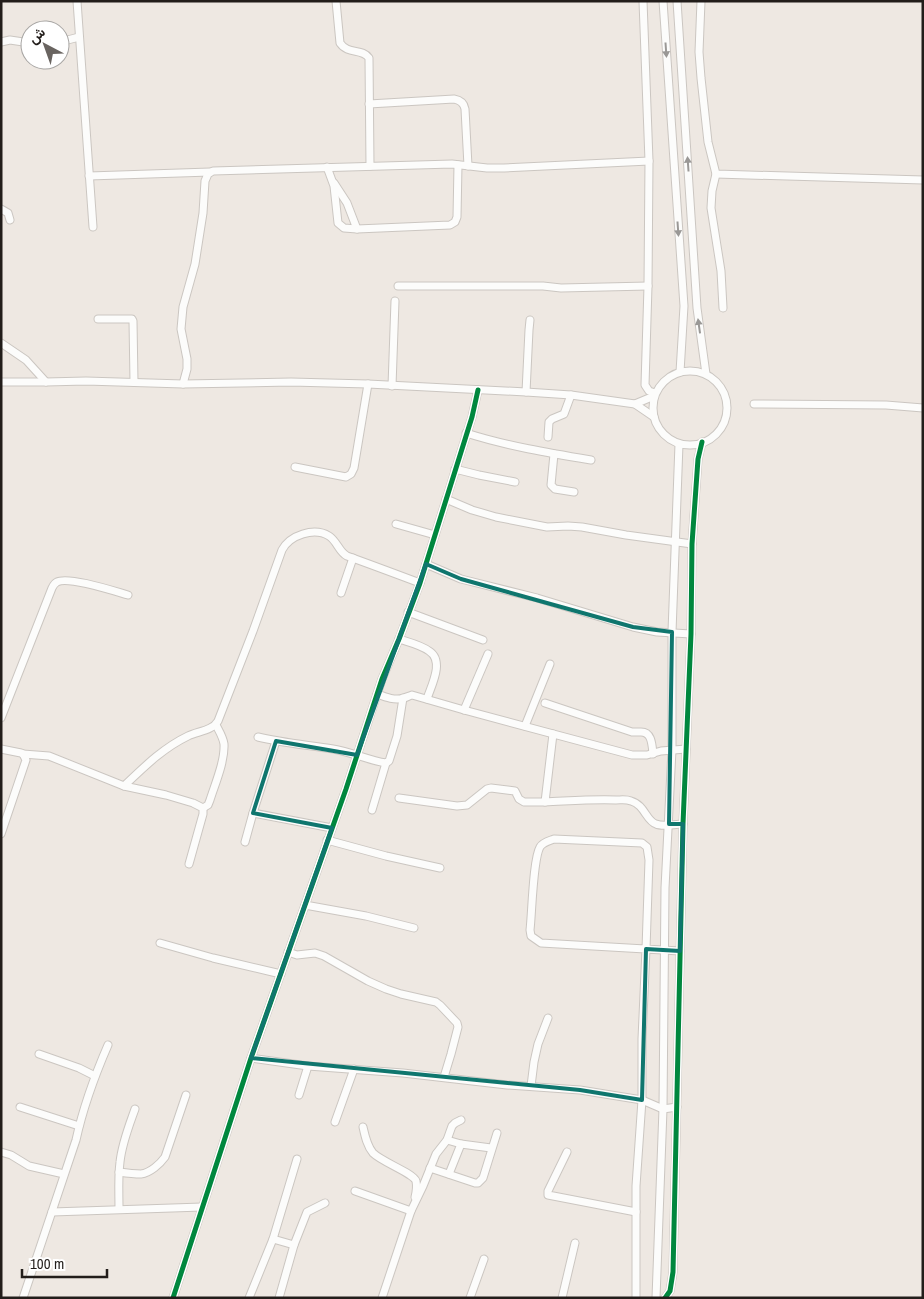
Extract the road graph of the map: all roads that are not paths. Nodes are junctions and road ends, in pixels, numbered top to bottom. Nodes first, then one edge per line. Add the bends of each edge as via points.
1 (77, 1) edge
2 (336, 1) edge
3 (643, 1) edge
4 (663, 1) edge
5 (676, 1) edge
6 (701, 1) edge
7 (79, 38) junction
8 (70, 40) edge
9 (1, 42) edge
10 (20, 42) edge
11 (369, 104) junction
12 (649, 162) junction
13 (458, 165) junction
14 (370, 166) junction
15 (468, 166) junction
16 (327, 167) junction
17 (210, 172) junction
18 (716, 174) junction
19 (89, 176) junction
20 (332, 180) junction
21 (923, 180) edge
22 (1, 209) edge
23 (10, 220) dead end
24 (93, 227) dead end
25 (357, 229) junction
26 (398, 286) dead end
27 (648, 286) junction
28 (395, 302) dead end
29 (724, 308) dead end
30 (98, 319) dead end
31 (530, 320) dead end
32 (1, 343) edge
33 (680, 372) junction
34 (706, 374) junction
35 (1, 382) edge
36 (46, 382) junction
37 (134, 382) junction
38 (184, 384) junction
39 (368, 384) junction
40 (392, 386) junction
41 (478, 390) junction
42 (526, 392) junction
43 (571, 395) junction
44 (655, 395) junction
45 (635, 404) junction
46 (754, 404) dead end
47 (923, 408) edge
48 (654, 417) junction
49 (466, 433) junction
50 (548, 436) dead end
51 (702, 442) junction
52 (679, 444) junction
53 (554, 454) junction
54 (591, 460) dead end
55 (294, 467) dead end
56 (455, 470) junction
57 (515, 482) dead end
58 (574, 492) dead end
59 (446, 499) junction
60 (396, 524) dead end
61 (435, 534) junction
62 (675, 542) junction
63 (692, 544) junction
64 (354, 558) junction
65 (426, 564) junction
66 (420, 583) junction
67 (341, 593) dead end
68 (128, 595) dead end
69 (408, 612) junction
70 (672, 632) junction
71 (691, 634) junction
72 (399, 639) junction
73 (483, 640) dead end
74 (488, 654) dead end
75 (550, 664) dead end
76 (377, 694) junction
77 (403, 698) junction
78 (427, 699) junction
79 (545, 703) dead end
80 (464, 710) junction
81 (1, 718) edge
82 (216, 725) junction
83 (524, 726) junction
84 (553, 734) junction
85 (258, 737) dead end
86 (276, 741) junction
87 (1, 749) edge
88 (686, 749) junction
89 (672, 750) junction
90 (24, 754) junction
91 (653, 754) junction
92 (357, 755) junction
93 (386, 763) junction
94 (124, 786) junction
95 (400, 798) dead end
96 (545, 802) junction
97 (203, 808) junction
98 (372, 810) dead end
99 (253, 813) junction
100 (668, 824) junction
101 (683, 824) junction
102 (332, 828) junction
103 (1, 834) edge
104 (327, 840) junction
105 (246, 842) dead end
106 (189, 864) dead end
107 (440, 868) dead end
108 (305, 905) junction
109 (414, 928) dead end
110 (160, 943) dead end
111 (646, 949) junction
112 (664, 950) junction
113 (680, 951) junction
114 (288, 952) junction
115 (281, 974) junction
116 (548, 1018) dead end
117 (108, 1045) dead end
118 (39, 1054) dead end
119 (251, 1058) junction
120 (308, 1066) junction
121 (354, 1069) junction
122 (95, 1076) junction
123 (444, 1077) junction
124 (530, 1086) junction
125 (186, 1095) dead end
126 (299, 1095) dead end
127 (642, 1100) junction
128 (676, 1107) junction
129 (20, 1108) dead end
130 (135, 1109) dead end
131 (663, 1109) junction
132 (461, 1120) dead end
133 (335, 1122) dead end
134 (79, 1126) junction
135 (364, 1127) dead end
136 (496, 1133) dead end
137 (447, 1140) junction
138 (461, 1144) junction
139 (492, 1148) junction
140 (1, 1152) edge
141 (567, 1152) dead end
142 (298, 1160) dead end
143 (430, 1168) junction
144 (119, 1172) junction
145 (64, 1174) junction
146 (449, 1174) junction
147 (355, 1191) dead end
148 (415, 1202) junction
149 (325, 1204) dead end
150 (202, 1207) junction
151 (119, 1209) junction
152 (411, 1211) junction
153 (52, 1212) junction
154 (636, 1212) junction
155 (273, 1239) junction
156 (576, 1243) dead end
157 (294, 1245) junction
158 (484, 1259) dead end
159 (23, 1298) edge
160 (173, 1298) edge
161 (249, 1298) edge
162 (279, 1298) edge
163 (382, 1298) edge
164 (470, 1298) edge
165 (562, 1298) edge
166 (636, 1298) edge
167 (656, 1298) edge
168 (665, 1298) edge

1 - 7 street
2 - 11 street via 340,43 347,50 369,58
3 - 12 street
4 -> 33 street via 684,306
34 -> 5 street via 697,308
6 - 18 street via 701,78 708,142
7 - 8 street
7 - 19 street
9 - 10 street
11 - 14 street
11 - 15 street via 461,101 465,109
12 - 15 street via 504,168
12 - 27 street
13 - 14 street
13 - 15 street
13 - 25 street via 457,217 450,225
14 - 16 street
16 - 17 street
16 - 20 street
17 - 19 street
17 - 38 street via 204,180 197,256 182,307 187,359
18 - 21 street
18 - 29 street via 711,208
19 - 24 street
20 - 25 street via 348,203
20 - 25 street via 338,223 344,228
22 - 23 street via 8,213
26 - 27 street
27 - 44 street via 645,385
28 - 40 street
30 - 37 street via 133,321
31 - 42 street
32 - 36 street via 26,360
33 - 34 street via 688,370
33 - 44 street via 665,380
34 - 51 street via 718,384 727,406 721,428
35 - 36 street
36 - 37 street
37 - 38 street
38 - 39 street
39 - 40 street
39 - 55 street via 354,468 350,474 346,477
40 - 41 street
41 - 42 street
41 - 49 street
42 - 43 street
43 - 45 street
43 - 50 street via 564,414 549,422
44 - 45 street
44 - 48 street
45 - 48 street
46 - 47 street
48 - 52 street via 662,433
49 - 53 street
49 - 56 street
51 - 52 street
51 - 63 street
52 - 62 street
53 - 54 street
53 - 58 street via 551,485 554,489
56 - 57 street
56 - 59 street
59 - 61 street
59 - 62 street via 496,518 547,527 582,527
60 - 61 street
61 - 65 street
62 - 63 street
62 - 70 street
63 - 71 street
64 - 66 street
64 - 67 street
64 - 82 street via 344,555 329,536 314,532 299,535 284,546
65 - 66 street
65 - 70 street via 462,579 633,627
66 - 69 street
68 - 81 street via 73,581 55,584
69 - 72 street
69 - 73 street
70 - 71 street
70 - 89 street
71 - 88 street
72 - 76 street
72 - 78 street via 428,649 435,657 437,670
74 - 80 street
75 - 83 street
76 - 77 street
76 - 92 street
77 - 78 street via 412,695
77 - 93 street via 397,736
78 - 80 street
79 - 91 street via 632,732 645,733 651,741
80 - 83 street
82 - 94 street via 188,735 169,747
82 - 97 street via 224,750 210,800
83 - 84 street
84 - 91 street via 632,755
84 - 96 street
85 - 86 street
86 - 92 street
86 - 99 street
87 - 90 street
88 - 89 street
88 - 101 street
89 - 91 street
89 - 100 street
90 - 94 street via 49,756
90 - 103 street via 26,762
92 - 93 street
92 - 102 street
93 - 98 street
94 - 97 street via 166,795
95 - 96 street via 467,805 491,788 515,791 519,800 524,802
96 - 100 street via 633,801 643,808 651,822 662,826
97 - 106 street
99 - 102 street
99 - 105 street
100 - 101 street
100 - 112 street
101 - 113 street
102 - 104 street
104 - 107 street
104 - 108 street
108 - 109 street
108 - 114 street
110 - 115 street
111 - 111 street via 541,943 531,936 536,862 544,843 554,839 645,844 649,860
111 - 112 street
111 - 127 street
112 - 113 street
112 - 131 street
113 - 128 street
114 - 115 street
114 - 123 street via 296,955 315,953 386,989 440,1005 458,1027
115 - 119 street
116 - 124 street via 538,1044
117 - 122 street
118 - 122 street
119 - 120 street
119 - 150 street
120 - 121 street
120 - 126 street
121 - 123 street
121 - 133 street
122 - 134 street
123 - 124 street
124 - 127 street
125 - 144 street via 162,1161 145,1173
127 - 131 street
127 - 154 street
128 - 131 street
128 - 168 street via 673,1272 670,1291
129 - 134 street
130 - 144 street
131 - 167 street
132 - 137 street via 452,1126
134 - 145 street
135 - 148 street via 372,1152 415,1180
136 - 139 street
137 - 138 street
137 - 143 street
138 - 139 street
138 - 146 street
139 - 146 street via 483,1178 478,1183
140 - 145 street via 29,1166
141 - 154 street via 548,1195
142 - 155 street
143 - 146 street
143 - 148 street
144 - 151 street
145 - 153 street
147 - 152 street
148 - 152 street
149 - 157 street via 307,1212
150 - 151 street
150 - 160 street
151 - 153 street
152 - 163 street
153 - 159 street
154 - 166 street
155 - 157 street
155 - 161 street
156 - 165 street
157 - 162 street
158 - 164 street

